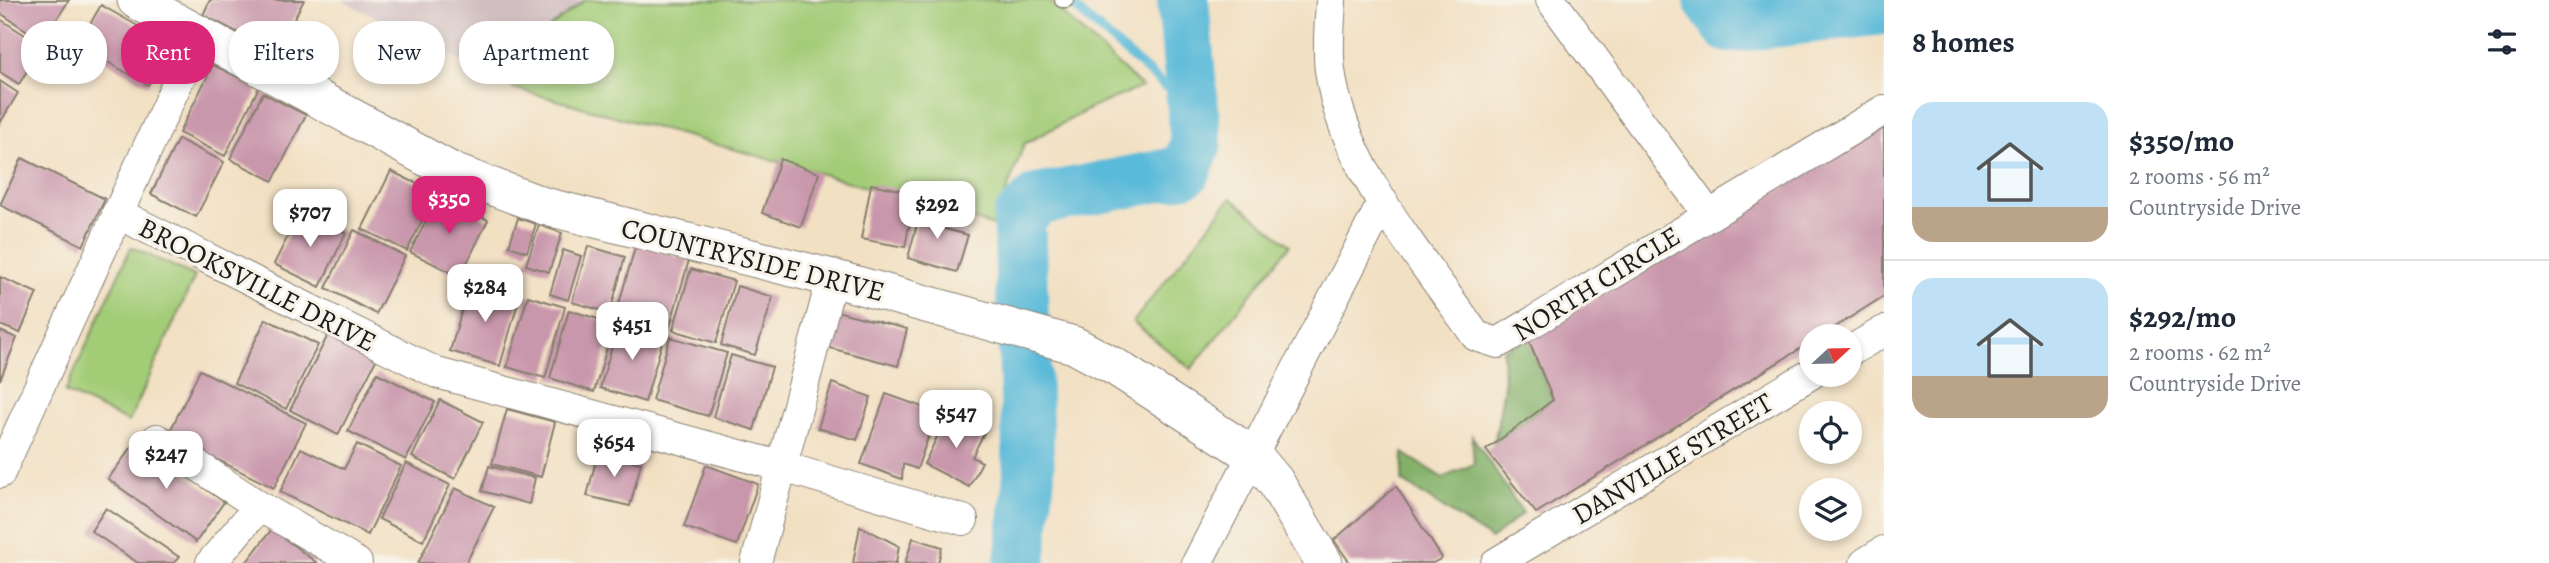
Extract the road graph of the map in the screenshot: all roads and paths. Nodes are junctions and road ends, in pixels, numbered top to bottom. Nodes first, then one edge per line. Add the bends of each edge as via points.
1 (136, 0) edge
2 (1331, 0) edge
3 (1551, 0) edge
4 (174, 21) edge
5 (215, 44) edge
6 (176, 84) edge
7 (1884, 110) edge
8 (1383, 202) junction
9 (117, 213) junction
10 (1708, 214) junction
11 (832, 278) junction
12 (1884, 331) edge
13 (1862, 344) edge
14 (1799, 381) edge
15 (157, 439) dead end
16 (1254, 456) junction
17 (780, 466) junction
18 (0, 473) edge
19 (259, 506) junction
20 (963, 520) dead end
21 (1884, 551) edge
22 (211, 563) edge
23 (357, 563) edge
24 (756, 563) edge
25 (1197, 563) edge
26 (1324, 563) edge
27 (1496, 563) edge
28 (1865, 563) edge

1 - 4 street, COUNTRYSIDE DRIVE
2 - 8 street, NORTH CIRCLE via 1330,69 1344,131
3 - 10 street, NORTH CIRCLE
5 - 11 street, COUNTRYSIDE DRIVE via 453,172 544,206
6 - 9 street
7 - 10 street, NORTH CIRCLE
8 - 10 street, NORTH CIRCLE via 1476,336 1498,343
8 - 16 street
9 - 17 street, BROOKSVILLE DRIVE via 437,373
9 - 18 street
11 - 16 street, COUNTRYSIDE DRIVE via 1074,345
11 - 17 street
12 - 13 street
14 - 27 street, DANVILLE STREET
15 - 19 street
16 - 25 street
16 - 26 street, COUNTRYSIDE DRIVE via 1275,481
17 - 20 street, BROOKSVILLE DRIVE
17 - 24 street
19 - 22 street
19 - 23 street
21 - 28 street

